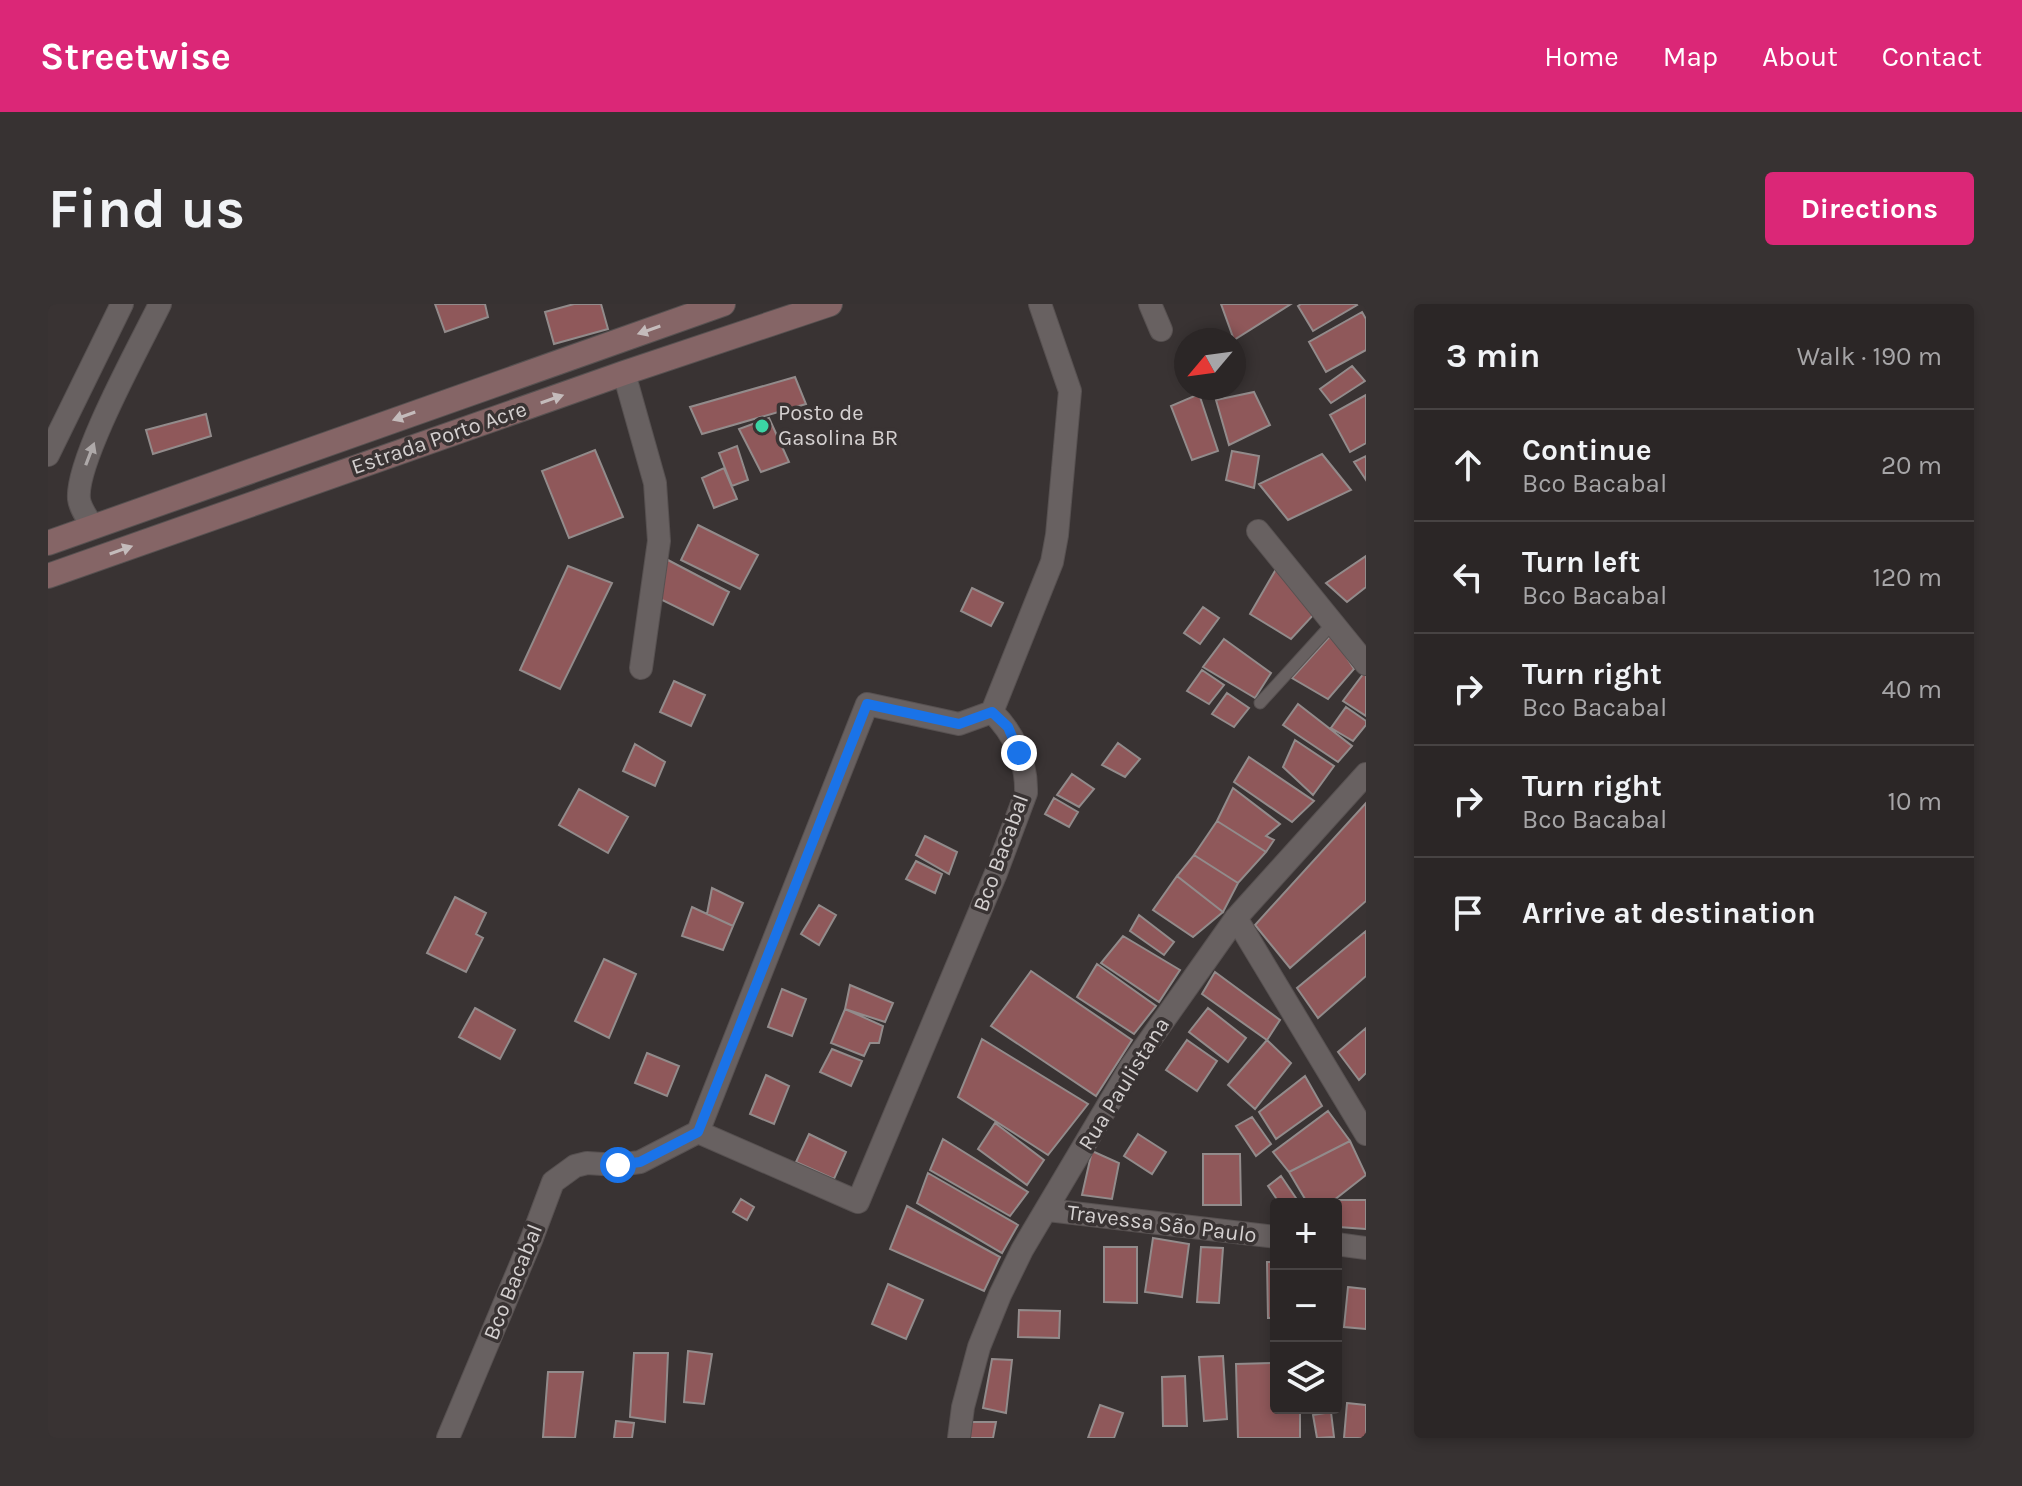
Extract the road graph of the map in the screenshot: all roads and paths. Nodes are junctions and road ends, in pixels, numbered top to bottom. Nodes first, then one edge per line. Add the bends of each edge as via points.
1 (122, 304) edge
2 (160, 304) edge
3 (723, 304) edge
4 (830, 304) edge
5 (1040, 304) edge
6 (1150, 304) edge
7 (1161, 330) dead end
8 (624, 373) junction
9 (48, 455) edge
10 (93, 527) junction
11 (1258, 531) dead end
12 (48, 543) edge
13 (48, 576) edge
14 (1334, 623) junction
15 (1366, 664) edge
16 (641, 668) dead end
17 (1260, 703) dead end
18 (992, 712) junction
19 (1366, 774) edge
20 (1236, 918) junction
21 (698, 1132) junction
22 (1366, 1134) edge
23 (1048, 1210) junction
24 (1270, 1236) edge
25 (1342, 1245) edge
26 (1366, 1248) edge
27 (448, 1438) edge
28 (959, 1438) edge

1 - 9 street
10 -> 2 street via 79,501 82,475
3 -> 10 main road, Estrada Porto Acre
4 - 8 main road, Estrada Porto Acre
5 - 18 street via 1070,391 1057,535 1052,562
6 - 7 street
13 -> 8 main road, Estrada Porto Acre
8 - 16 street via 655,483 659,541
10 - 12 main road, Estrada Porto Acre
11 - 14 street
14 - 15 street
14 - 17 lane
18 - 21 street via 959,724 867,704
18 - 21 street, Bco Bacabal via 1008,727 1019,753 1026,793 858,1202
19 - 20 street, Rua Paulistana
20 - 22 street
20 - 23 street, Rua Paulistana via 1130,1068
21 - 27 street, Bco Bacabal via 640,1162 575,1166 553,1182
23 - 24 street, Travessa São Paulo
23 - 28 street, Rua Paulistana via 1022,1250 979,1347
25 - 26 street

